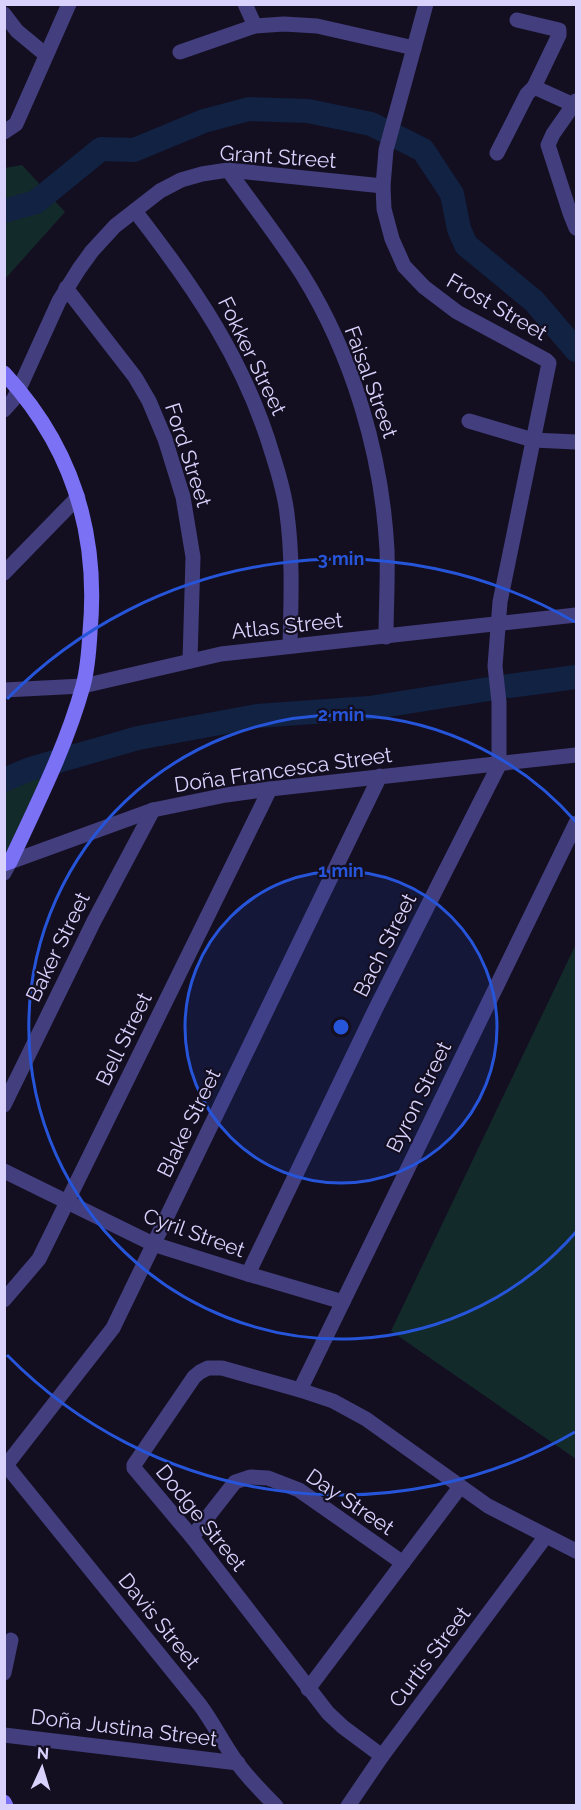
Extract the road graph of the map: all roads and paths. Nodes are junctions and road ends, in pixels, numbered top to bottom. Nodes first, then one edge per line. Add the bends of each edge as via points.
1 (69, 4) edge
2 (245, 4) edge
3 (426, 4) edge
4 (4, 14) edge
5 (517, 20) dead end
6 (255, 26) junction
7 (414, 48) junction
8 (180, 52) dead end
9 (46, 55) junction
10 (534, 87) junction
11 (576, 105) edge
12 (4, 132) edge
13 (497, 153) dead end
14 (228, 170) junction
15 (383, 186) junction
16 (135, 211) junction
17 (573, 211) edge
18 (576, 228) edge
19 (66, 288) junction
20 (4, 373) edge
21 (19, 388) junction
22 (4, 410) edge
23 (469, 421) dead end
24 (533, 440) junction
25 (576, 442) edge
26 (78, 497) junction
27 (4, 573) edge
28 (576, 615) edge
29 (497, 624) junction
30 (386, 637) junction
31 (290, 646) junction
32 (190, 661) junction
33 (83, 686) junction
34 (4, 690) edge
35 (576, 756) edge
36 (499, 765) junction
37 (380, 776) junction
38 (270, 789) junction
39 (153, 810) junction
40 (576, 823) edge
41 (6, 866) edge
42 (4, 1105) edge
43 (4, 1171) edge
44 (67, 1202) junction
45 (153, 1244) junction
46 (248, 1274) junction
47 (4, 1300) edge
48 (343, 1302) junction
49 (300, 1390) junction
50 (5, 1467) edge
51 (460, 1487) junction
52 (546, 1536) junction
53 (192, 1537) junction
54 (576, 1551) edge
55 (403, 1563) junction
56 (11, 1640) dead end
57 (4, 1672) edge
58 (309, 1689) junction
59 (4, 1734) edge
60 (382, 1756) junction
61 (238, 1763) junction
62 (276, 1806) edge
63 (348, 1806) edge

1 - 9 street
2 - 6 street
3 - 7 street, Frost Street
4 - 9 street
5 - 10 street via 559,30
6 - 7 street via 317,26
6 - 8 street
7 - 15 street, Frost Street via 386,150
9 - 12 street via 16,124
10 - 11 street
10 - 13 street
11 - 17 street via 548,145
14 - 15 street, Grant Street
14 - 16 street, Grant Street via 181,180
14 - 30 street, Faisal Street via 303,276 357,395 380,488 387,551
15 - 24 street, Frost Street via 384,208 404,266 457,312 549,363
16 - 19 street, Grant Street via 92,251
16 - 31 street, Fokker Street via 202,303 249,388 264,426 287,512 292,572
17 - 18 street
19 - 21 street, Grant Street
19 - 32 street, Ford Street via 135,377 165,439 183,497 193,557
20 - 21 street
21 - 22 street, Grant Street
21 - 26 street via 62,455
23 - 24 street
24 - 25 street
24 - 29 street, Frost Street
26 - 27 street
26 - 33 street via 92,589
28 - 29 street, Atlas Street
29 - 30 street, Atlas Street
29 - 36 street, Frost Street
30 - 31 street, Atlas Street
31 - 32 street, Atlas Street
32 - 33 street, Atlas Street
33 - 34 street, Atlas Street
33 - 41 street via 54,768
35 - 36 street, Doña Francesca Street
36 - 37 street, Doña Francesca Street
36 - 46 street, Bach Street
37 - 38 street, Doña Francesca Street
37 - 45 street, Blake Street
38 - 39 street, Doña Francesca Street
38 - 44 street, Bell Street
39 - 41 street, Doña Francesca Street
39 - 42 street, Baker Street
40 - 48 street, Byron Street
43 - 44 street, Cyril Street
44 - 45 street, Cyril Street
44 - 47 street, Bell Street via 39,1259
45 - 46 street, Cyril Street
45 - 50 street, Blake Street via 114,1328
46 - 48 street, Cyril Street
48 - 49 street, Byron Street
49 - 51 street, Dodge Street via 333,1401 366,1419
49 - 53 street, Dodge Street via 222,1368 208,1368 194,1377 134,1465
50 - 61 street, Davis Street via 200,1705
51 - 52 street, Dodge Street
51 - 55 street
52 - 54 street, Dodge Street
52 - 60 street, Curtis Street
53 - 55 street, Day Street via 235,1482 250,1477 268,1478 299,1490
53 - 58 street, Dodge Street
55 - 58 street
56 - 57 street
58 - 60 street, Dodge Street via 336,1720
59 - 61 street, Doña Justina Street
60 - 63 street, Curtis Street
61 - 62 street, Davis Street

